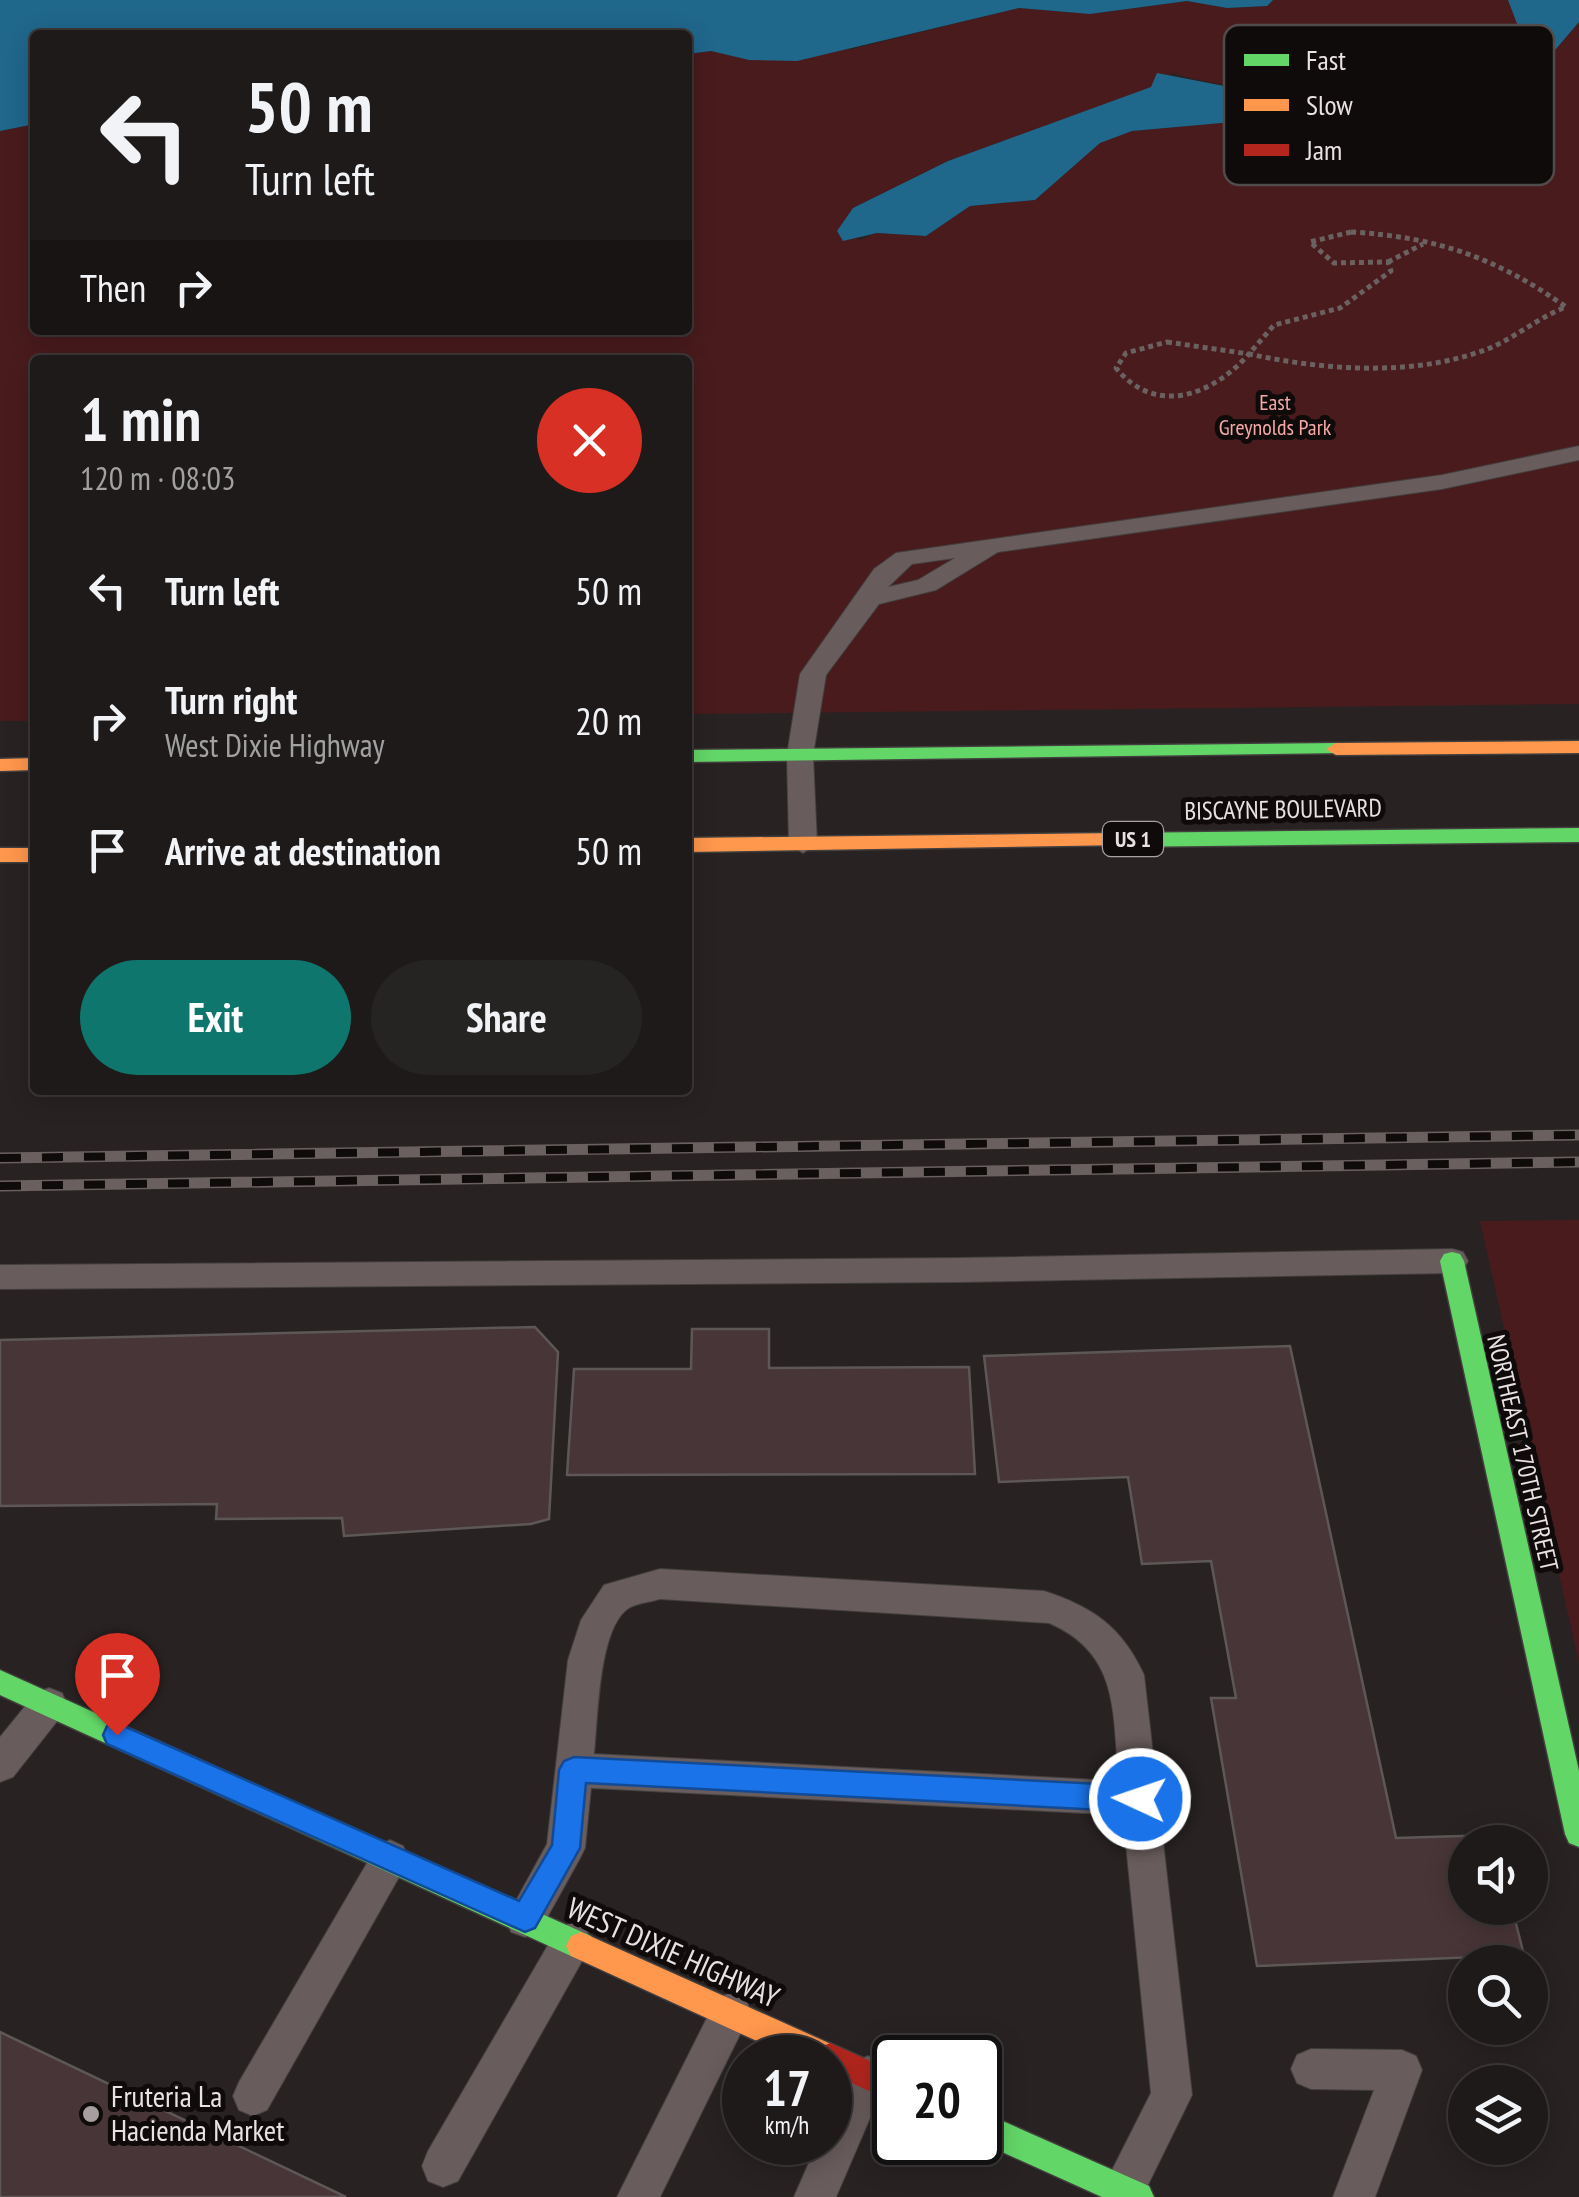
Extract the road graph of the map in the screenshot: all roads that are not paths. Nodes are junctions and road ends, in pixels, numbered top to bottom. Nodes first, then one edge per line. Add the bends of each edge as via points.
1 (1579, 453) edge
2 (1579, 747) edge
3 (800, 755) junction
4 (692, 756) edge
5 (30, 764) edge
6 (0, 765) edge
7 (1579, 835) edge
8 (802, 844) junction
9 (692, 845) edge
10 (0, 855) edge
11 (30, 855) edge
12 (1452, 1261) joint
13 (0, 1277) edge
14 (0, 1682) edge
15 (49, 1704) junction
16 (0, 1766) edge
17 (574, 1770) junction
18 (1140, 1799) junction
19 (1579, 1834) edge
20 (390, 1858) junction
21 (525, 1918) junction
22 (572, 1941) junction
23 (731, 2012) junction
24 (780, 2035) edge
25 (1311, 2069) dead end
26 (254, 2096) dead end
27 (872, 2099) edge
28 (1002, 2136) edge
29 (444, 2166) dead end
30 (1131, 2194) edge
31 (638, 2197) edge
32 (815, 2197) edge
33 (1354, 2197) edge

1 - 3 lane via 1442,482 989,548 927,585 870,599 813,674
2 - 3 main road
3 - 4 main road
3 - 8 lane
5 - 6 main road
7 - 8 main road, BISCAYNE BOULEVARD / US 1
8 - 9 main road, BISCAYNE BOULEVARD / US 1
10 - 11 main road
12 - 13 lane
12 - 19 main road, NORTHEAST 170TH STREET
14 - 15 main road, WEST DIXIE HIGHWAY
15 - 16 lane
15 - 20 main road, WEST DIXIE HIGHWAY
17 - 18 lane
17 - 18 lane via 586,1660 599,1620 616,1596 660,1584 1044,1606 1073,1615 1106,1639 1126,1675
17 - 21 lane via 566,1848
18 - 30 lane via 1172,2094
20 - 21 main road, WEST DIXIE HIGHWAY
20 - 26 lane
21 - 22 main road, WEST DIXIE HIGHWAY
22 - 23 main road, WEST DIXIE HIGHWAY
22 - 29 lane
23 - 24 main road, WEST DIXIE HIGHWAY
23 - 31 lane
25 - 33 lane via 1402,2070
27 - 32 lane
28 - 30 main road

